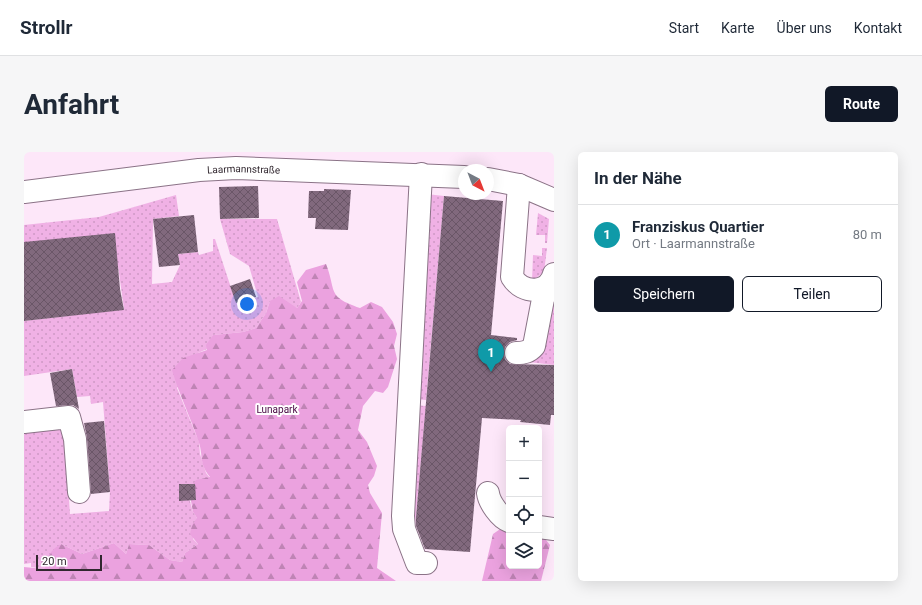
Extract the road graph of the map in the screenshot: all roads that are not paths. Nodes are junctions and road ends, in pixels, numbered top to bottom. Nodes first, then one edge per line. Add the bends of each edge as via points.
1 (420, 174) junction
2 (458, 177) edge
3 (494, 180) edge
4 (519, 185) junction
5 (24, 192) edge
6 (554, 200) edge
7 (552, 279) edge
8 (516, 353) dead end
9 (24, 422) edge
10 (79, 492) dead end
11 (488, 492) dead end
12 (506, 519) edge
13 (542, 527) edge
14 (554, 529) edge
15 (426, 563) dead end

1 - 2 street, Laarmannstraße
1 - 5 street, Laarmannstraße via 218,169
1 - 15 street via 403,516 404,529 417,563
3 - 4 street
4 - 6 street
4 - 7 street via 512,277 523,289 537,289
7 - 8 street via 543,299 534,346
9 - 10 street via 69,416 75,439
11 - 12 street via 501,516
13 - 14 street

